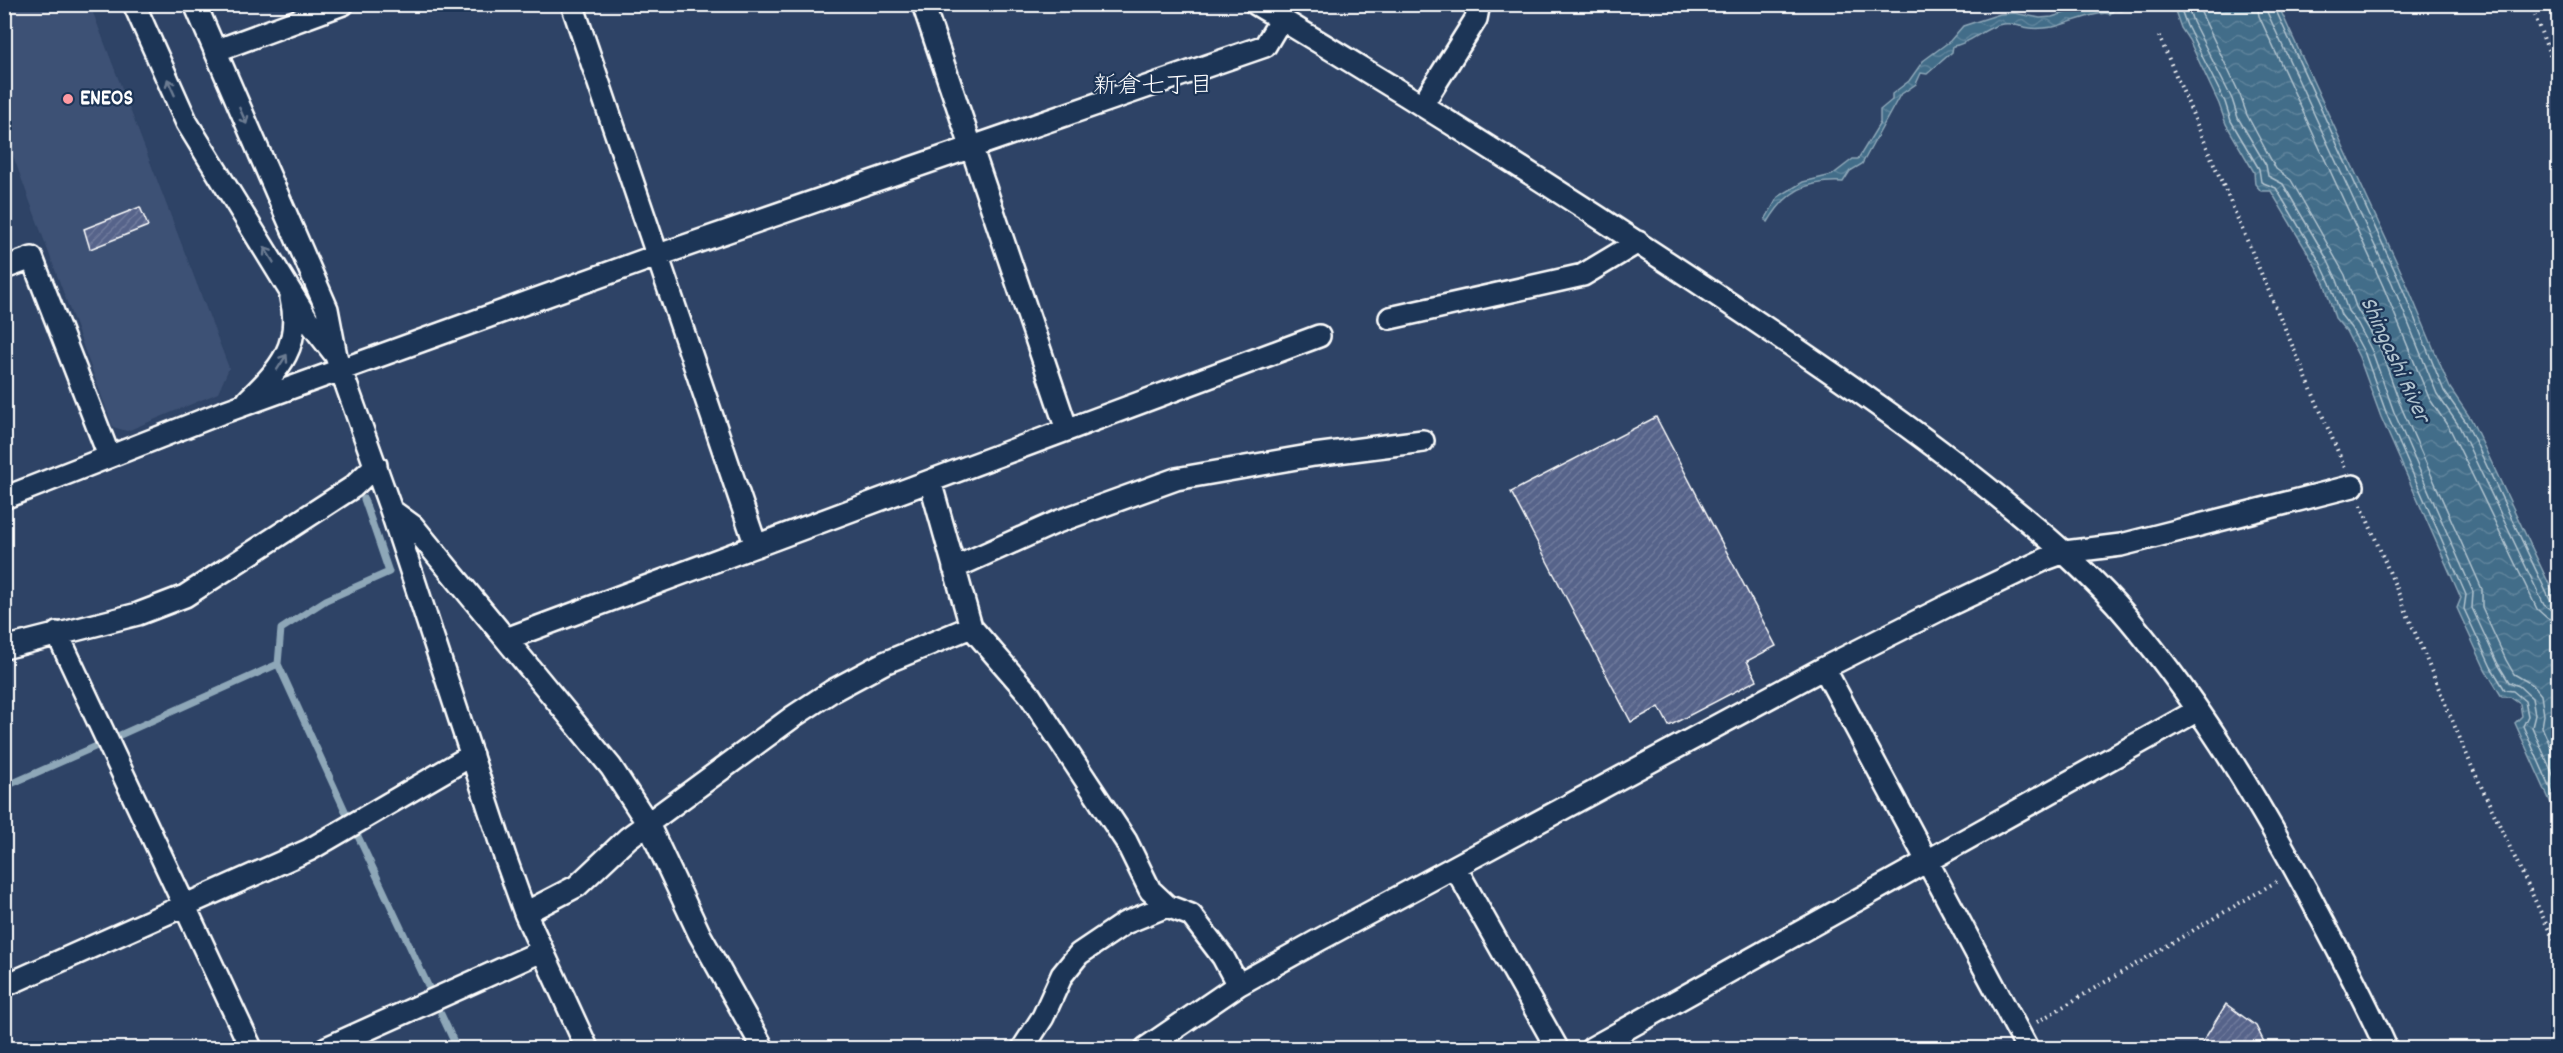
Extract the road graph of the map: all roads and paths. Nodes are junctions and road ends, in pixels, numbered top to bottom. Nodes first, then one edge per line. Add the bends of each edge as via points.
1 (134, 4) edge
2 (195, 4) edge
3 (343, 4) edge
4 (572, 4) edge
5 (922, 4) edge
6 (1256, 4) edge
7 (1479, 4) edge
8 (2530, 4) edge
9 (1281, 19) junction
10 (215, 51) junction
11 (2559, 75) edge
12 (1422, 105) junction
13 (971, 147) junction
14 (1638, 242) junction
15 (656, 256) junction
16 (4, 268) edge
17 (286, 282) junction
18 (1390, 318) dead end
19 (1319, 336) dead end
20 (339, 363) junction
21 (243, 405) junction
22 (1067, 430) junction
23 (1423, 441) dead end
24 (109, 456) junction
25 (376, 465) junction
26 (930, 481) junction
27 (2353, 486) dead end
28 (4, 498) edge
29 (391, 510) junction
30 (756, 546) junction
31 (2065, 552) junction
32 (954, 568) junction
33 (971, 627) junction
34 (57, 633) junction
35 (506, 639) junction
36 (4, 648) edge
37 (1824, 668) junction
38 (2198, 710) junction
39 (472, 754) junction
40 (648, 824) junction
41 (1927, 863) junction
42 (1455, 867) junction
43 (2295, 870) junction
44 (182, 906) junction
45 (1167, 906) junction
46 (525, 913) junction
47 (543, 951) junction
48 (1238, 985) junction
49 (4, 986) edge
50 (2023, 1041) edge
51 (251, 1048) edge
52 (326, 1048) edge
53 (587, 1048) edge
54 (764, 1048) edge
55 (1023, 1048) edge
56 (1146, 1048) edge
57 (1557, 1048) edge
58 (1592, 1048) edge
59 (2385, 1048) edge

17 -> 1 street via 187,123
2 - 10 street
3 - 10 street
4 - 15 street
5 - 13 street
6 - 9 street
7 - 12 street via 1476,19
8 - 11 path
9 - 12 street
9 - 13 street via 1265,46
10 -> 20 street via 327,309
12 - 14 street
13 - 15 street
13 - 22 street
14 - 18 street via 1583,274
14 - 31 street via 1885,409 1964,467
15 - 20 street
15 - 30 street
16 - 24 street via 32,258
17 - 20 street
21 -> 17 street via 278,369 292,343 293,305
19 - 22 street
20 - 21 street
20 - 25 street
21 - 24 street
22 - 26 street
23 - 32 street via 1176,479 1057,522
24 - 28 street
25 - 29 street
25 - 34 street via 353,487 185,597 138,614
26 - 30 street
26 - 32 street
27 - 31 street via 2121,545
29 - 35 street via 414,526
29 - 39 street
30 - 35 street
31 - 37 street via 2012,574
31 - 38 street via 2116,604
32 - 33 street
33 - 40 street via 885,663 832,692
33 - 45 street via 1029,693 1126,841 1150,890
34 - 36 street
34 - 44 street
35 - 40 street via 611,768
37 - 41 street
37 - 42 street
38 - 41 street
38 - 43 street via 2238,770
39 - 44 street via 309,850
39 - 46 street
40 - 46 street via 577,886
40 - 54 street via 700,935
41 - 50 street
41 - 58 street
42 - 48 street
42 - 57 street
43 - 50 path
43 - 59 street via 2364,998
44 - 49 street
44 - 51 street
45 - 48 street via 1191,915 1223,957
45 - 55 street via 1125,923 1079,954 1062,975 1043,1017
46 - 47 street
47 - 52 street
47 - 53 street
48 - 56 street

